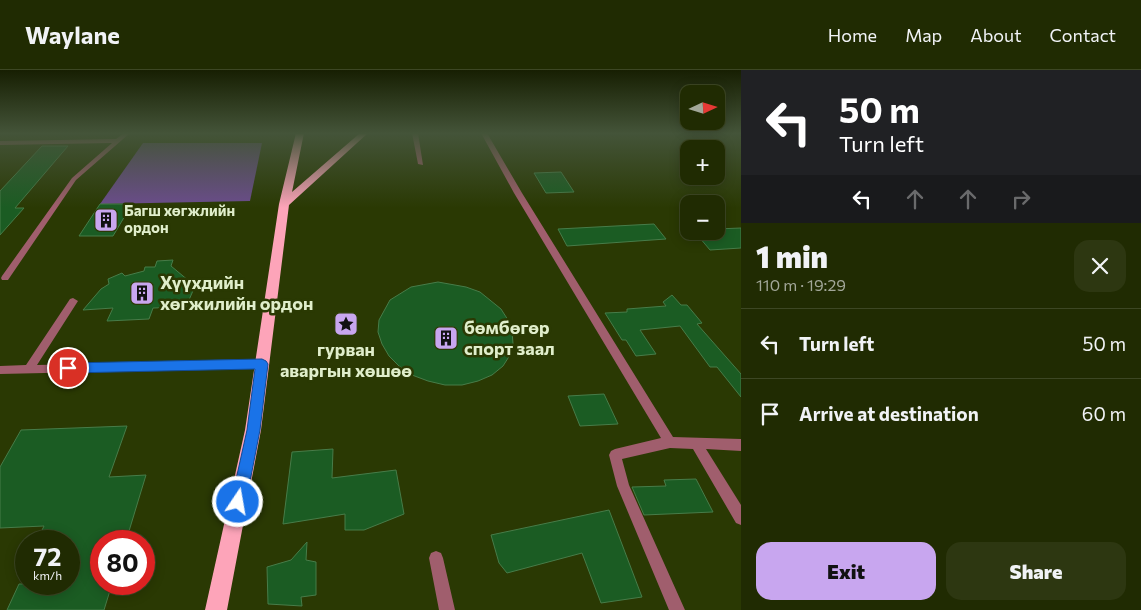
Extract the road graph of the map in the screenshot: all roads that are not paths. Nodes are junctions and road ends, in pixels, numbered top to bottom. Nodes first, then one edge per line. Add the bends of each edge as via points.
1 (97, 158) edge
2 (294, 158) edge
3 (336, 158) edge
4 (419, 158) edge
5 (498, 158) edge
6 (420, 164) dead end
7 (284, 204) junction
8 (6, 278) dead end
9 (72, 301) dead end
10 (262, 364) junction
11 (29, 369) junction
12 (0, 370) edge
13 (670, 442) junction
14 (696, 443) junction
15 (741, 446) edge
16 (741, 518) edge
17 (436, 558) dead end
18 (216, 610) edge
19 (447, 610) edge
20 (678, 610) edge

1 - 8 street via 74,179
2 - 7 highway
3 - 7 highway
4 - 6 street
5 - 13 street
7 - 10 highway
9 - 11 street
10 - 11 street
10 - 18 highway via 253,430
11 - 12 street
13 - 14 street
13 - 20 street via 615,455 623,486
14 - 15 street
14 - 16 street
17 - 19 street

